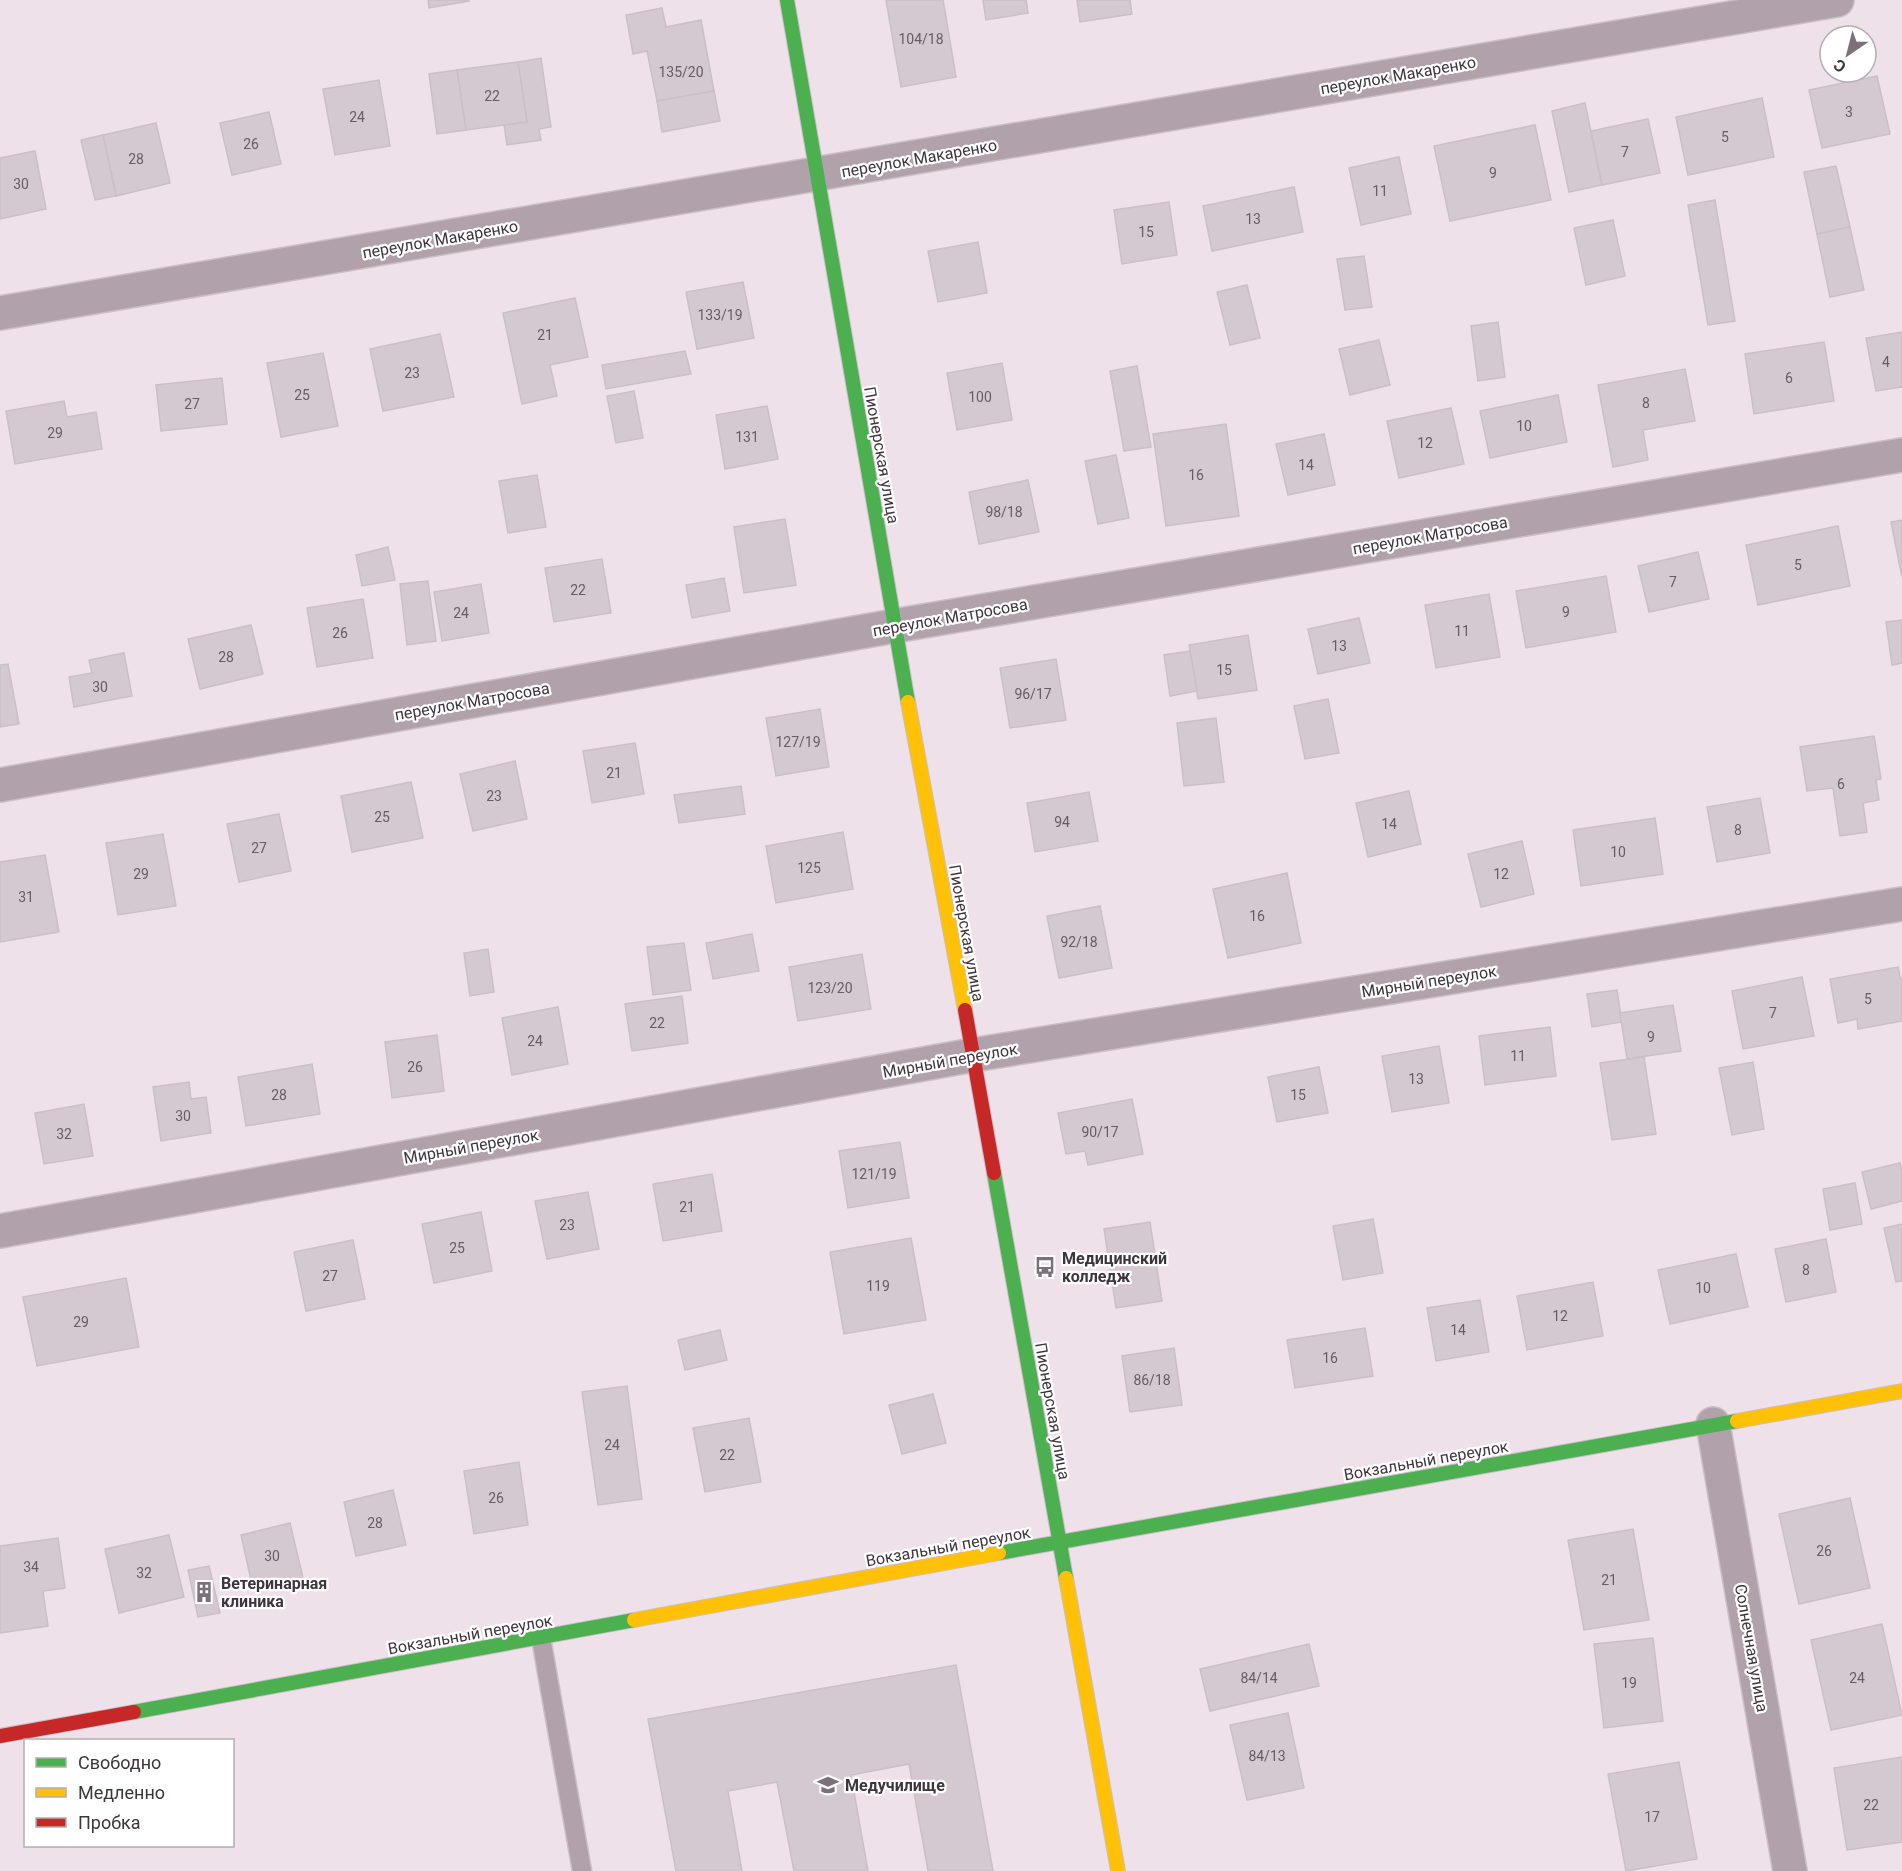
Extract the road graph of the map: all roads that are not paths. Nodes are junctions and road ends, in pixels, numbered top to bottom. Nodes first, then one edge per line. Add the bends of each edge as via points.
1 (787, 0) edge
2 (1837, 0) edge
3 (818, 175) junction
4 (0, 313) edge
5 (1902, 455) edge
6 (894, 626) junction
7 (0, 785) edge
8 (1902, 904) edge
9 (973, 1055) junction
10 (0, 1231) edge
11 (1902, 1391) edge
12 (1713, 1424) junction
13 (1060, 1542) junction
14 (541, 1638) junction
15 (0, 1737) edge
16 (582, 1871) edge
17 (1118, 1871) edge
18 (1790, 1871) edge

1 - 3 street, Пионерская улица
2 - 3 street, переулок Макаренко
3 - 4 street, переулок Макаренко
3 - 6 street, Пионерская улица
5 - 6 street, переулок Матросова
6 - 7 street, переулок Матросова
6 - 9 street, Пионерская улица
8 - 9 street, Мирный переулок
9 - 10 street, Мирный переулок
9 - 13 street, Пионерская улица
11 - 12 street, Вокзальный переулок
12 - 13 street, Вокзальный переулок
12 - 18 street, Солнечная улица
13 - 14 street, Вокзальный переулок
13 - 17 street, Пионерская улица
14 - 15 street, Вокзальный переулок
14 - 16 lane

